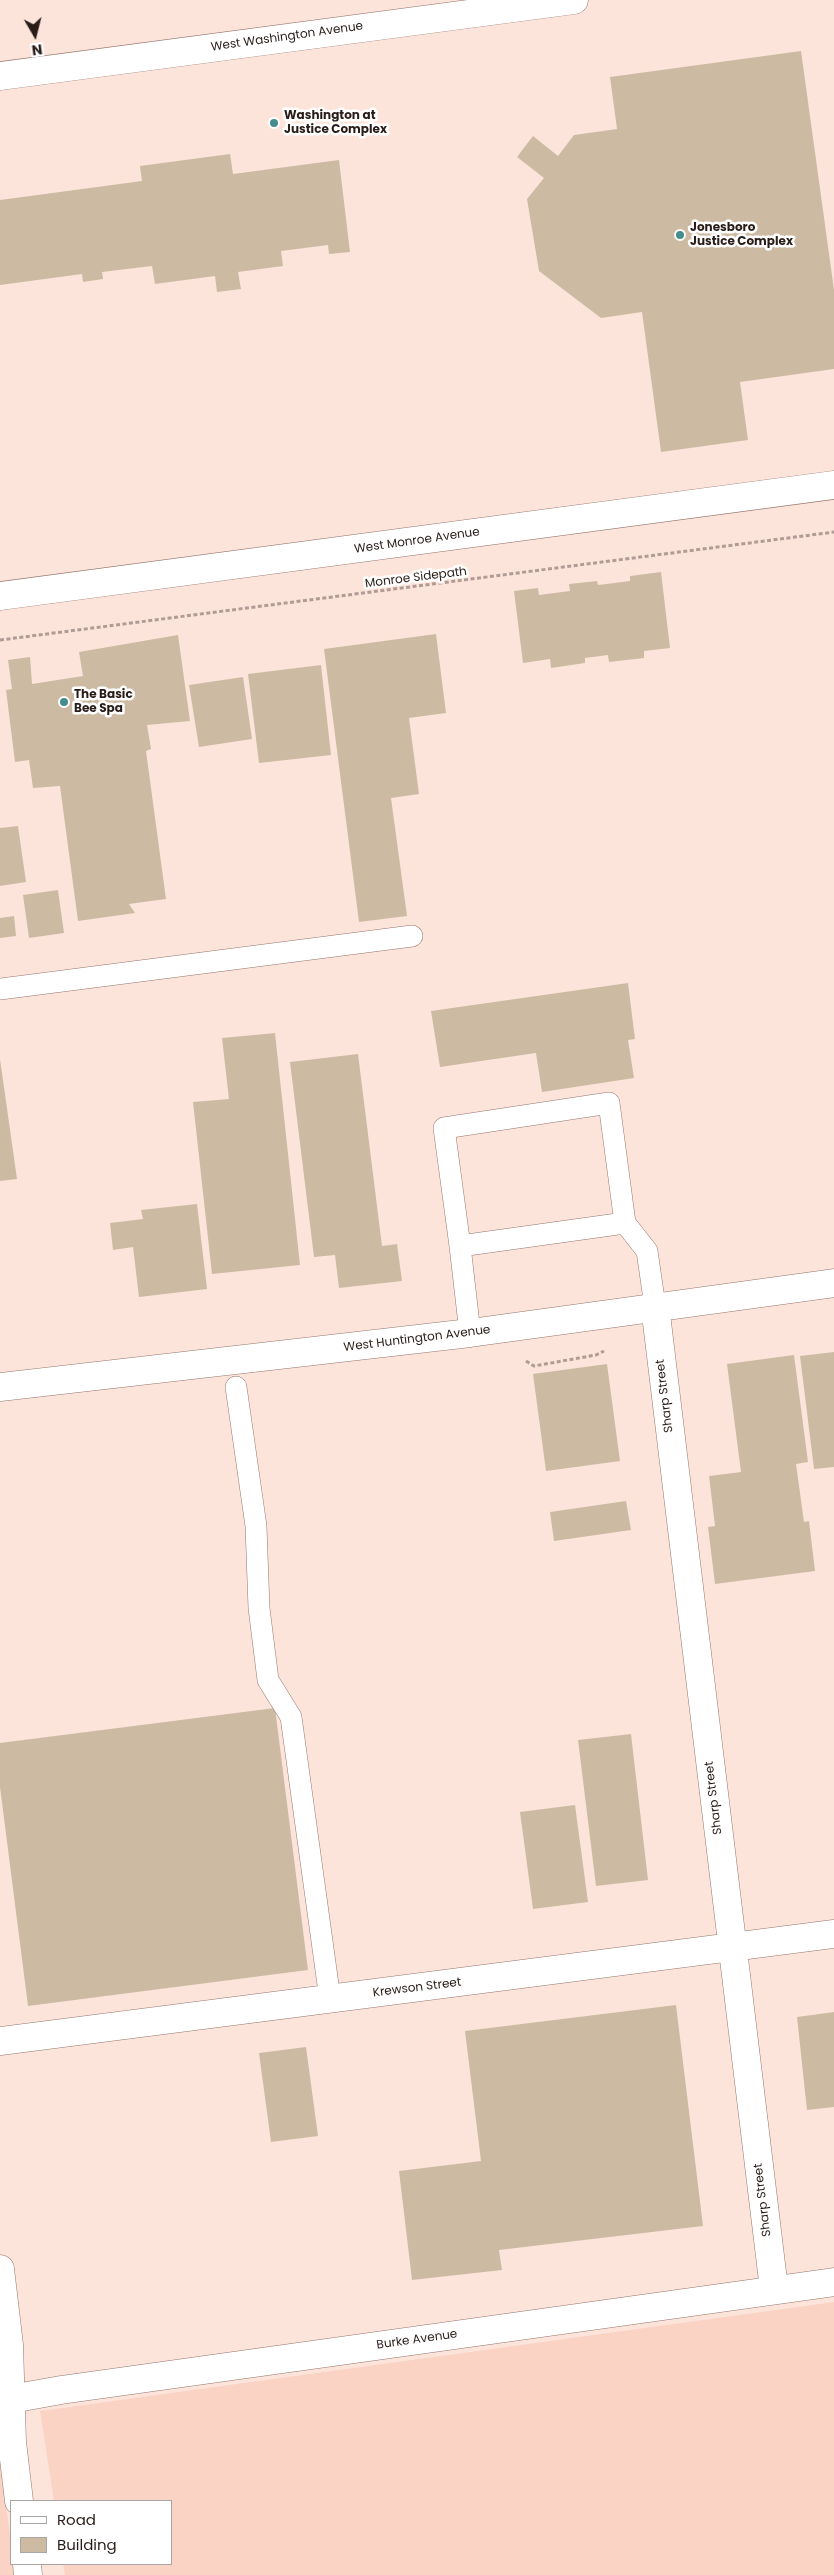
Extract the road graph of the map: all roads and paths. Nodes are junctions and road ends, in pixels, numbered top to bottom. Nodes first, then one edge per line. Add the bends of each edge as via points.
1 (574, 0) edge
2 (0, 76) edge
3 (834, 485) edge
4 (834, 532) edge
5 (0, 596) edge
6 (0, 640) edge
7 (412, 936) dead end
8 (0, 989) edge
9 (626, 1222) junction
10 (460, 1246) junction
11 (834, 1282) edge
12 (655, 1306) junction
13 (470, 1333) junction
14 (0, 1387) edge
15 (236, 1387) dead end
16 (834, 1934) edge
17 (732, 1947) junction
18 (330, 1999) junction
19 (0, 2041) edge
20 (0, 2270) edge
21 (834, 2282) edge
22 (774, 2290) junction
23 (6, 2399) edge
24 (19, 2500) edge

1 - 2 street, West Washington Avenue
3 - 5 street, West Monroe Avenue
4 - 6 path, Monroe Sidepath
7 - 8 lane
9 - 10 lane
9 - 10 lane via 609,1103 444,1128
9 - 12 lane via 647,1252
10 - 13 lane
11 - 12 street, West Huntington Avenue
12 - 13 street, West Huntington Avenue
12 - 17 street, Sharp Street
13 - 14 street, West Huntington Avenue
15 - 18 lane via 256,1526 259,1608 268,1680 291,1717
16 - 17 street, Krewson Street
17 - 18 street, Krewson Street
17 - 22 street, Sharp Street
18 - 19 street, Krewson Street
20 - 23 street via 9,2345
21 - 22 street, Burke Avenue
22 - 23 street, Burke Avenue
23 - 24 street

